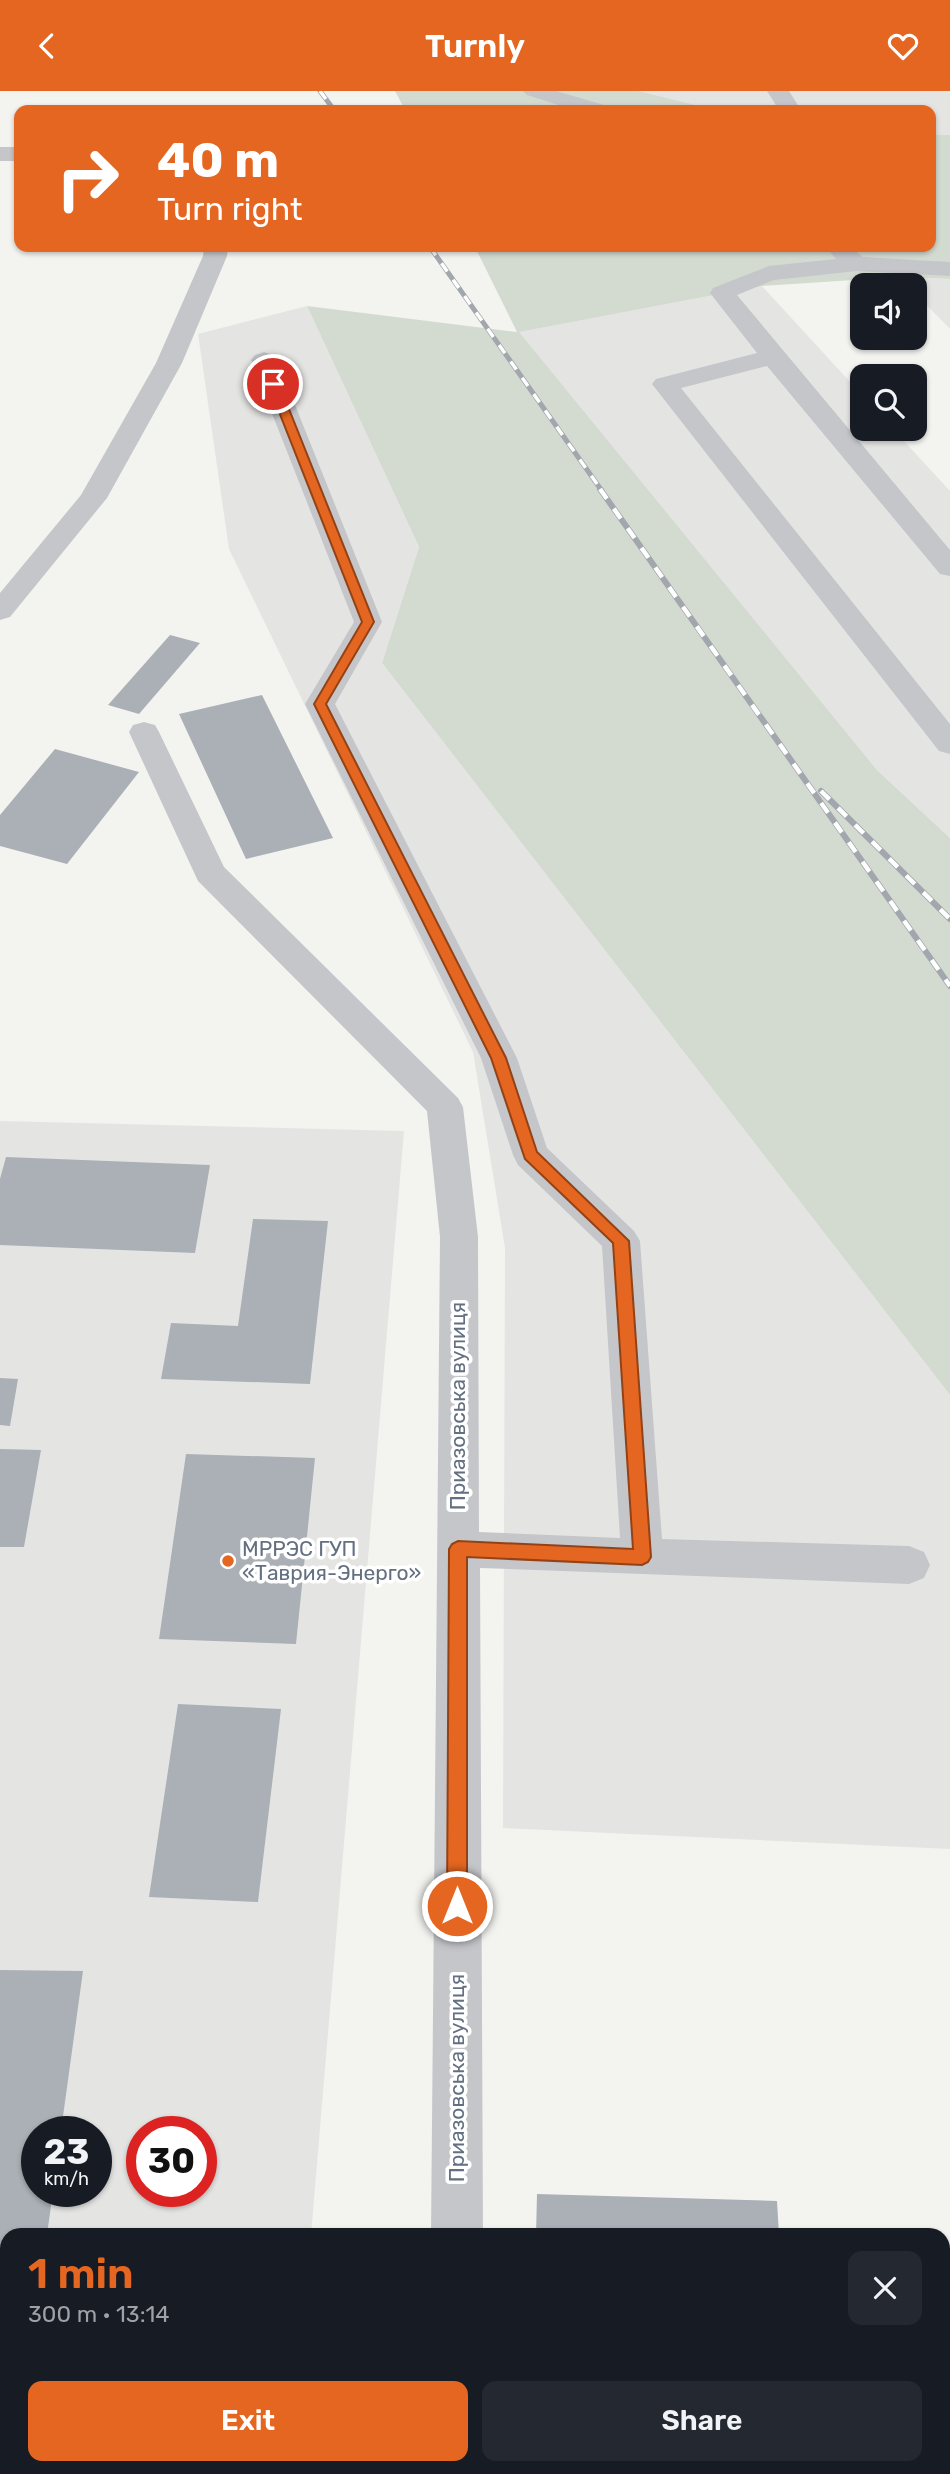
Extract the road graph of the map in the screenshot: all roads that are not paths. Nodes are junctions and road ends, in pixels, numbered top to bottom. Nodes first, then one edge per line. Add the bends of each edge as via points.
1 (534, 91) edge
2 (580, 105) edge
3 (215, 252) edge
4 (841, 252) edge
5 (857, 264) junction
6 (950, 269) edge
7 (773, 357) junction
8 (264, 361) dead end
9 (950, 568) edge
10 (0, 611) edge
11 (144, 732) dead end
12 (950, 744) edge
13 (458, 1549) junction
14 (642, 1557) junction
15 (909, 1565) dead end
16 (457, 2228) edge

1 - 2 street
3 - 10 street via 169,363 93,498
4 - 5 street
5 - 6 street
5 - 7 street via 769,273 722,293
7 - 9 street
7 - 12 street via 665,384
8 - 14 street via 368,622 320,704 499,1058 531,1155 621,1241
11 - 13 street, Приазовська вулиця via 210,873 444,1107 459,1237
13 - 14 street
13 - 16 street, Приазовська вулиця
14 - 15 street

